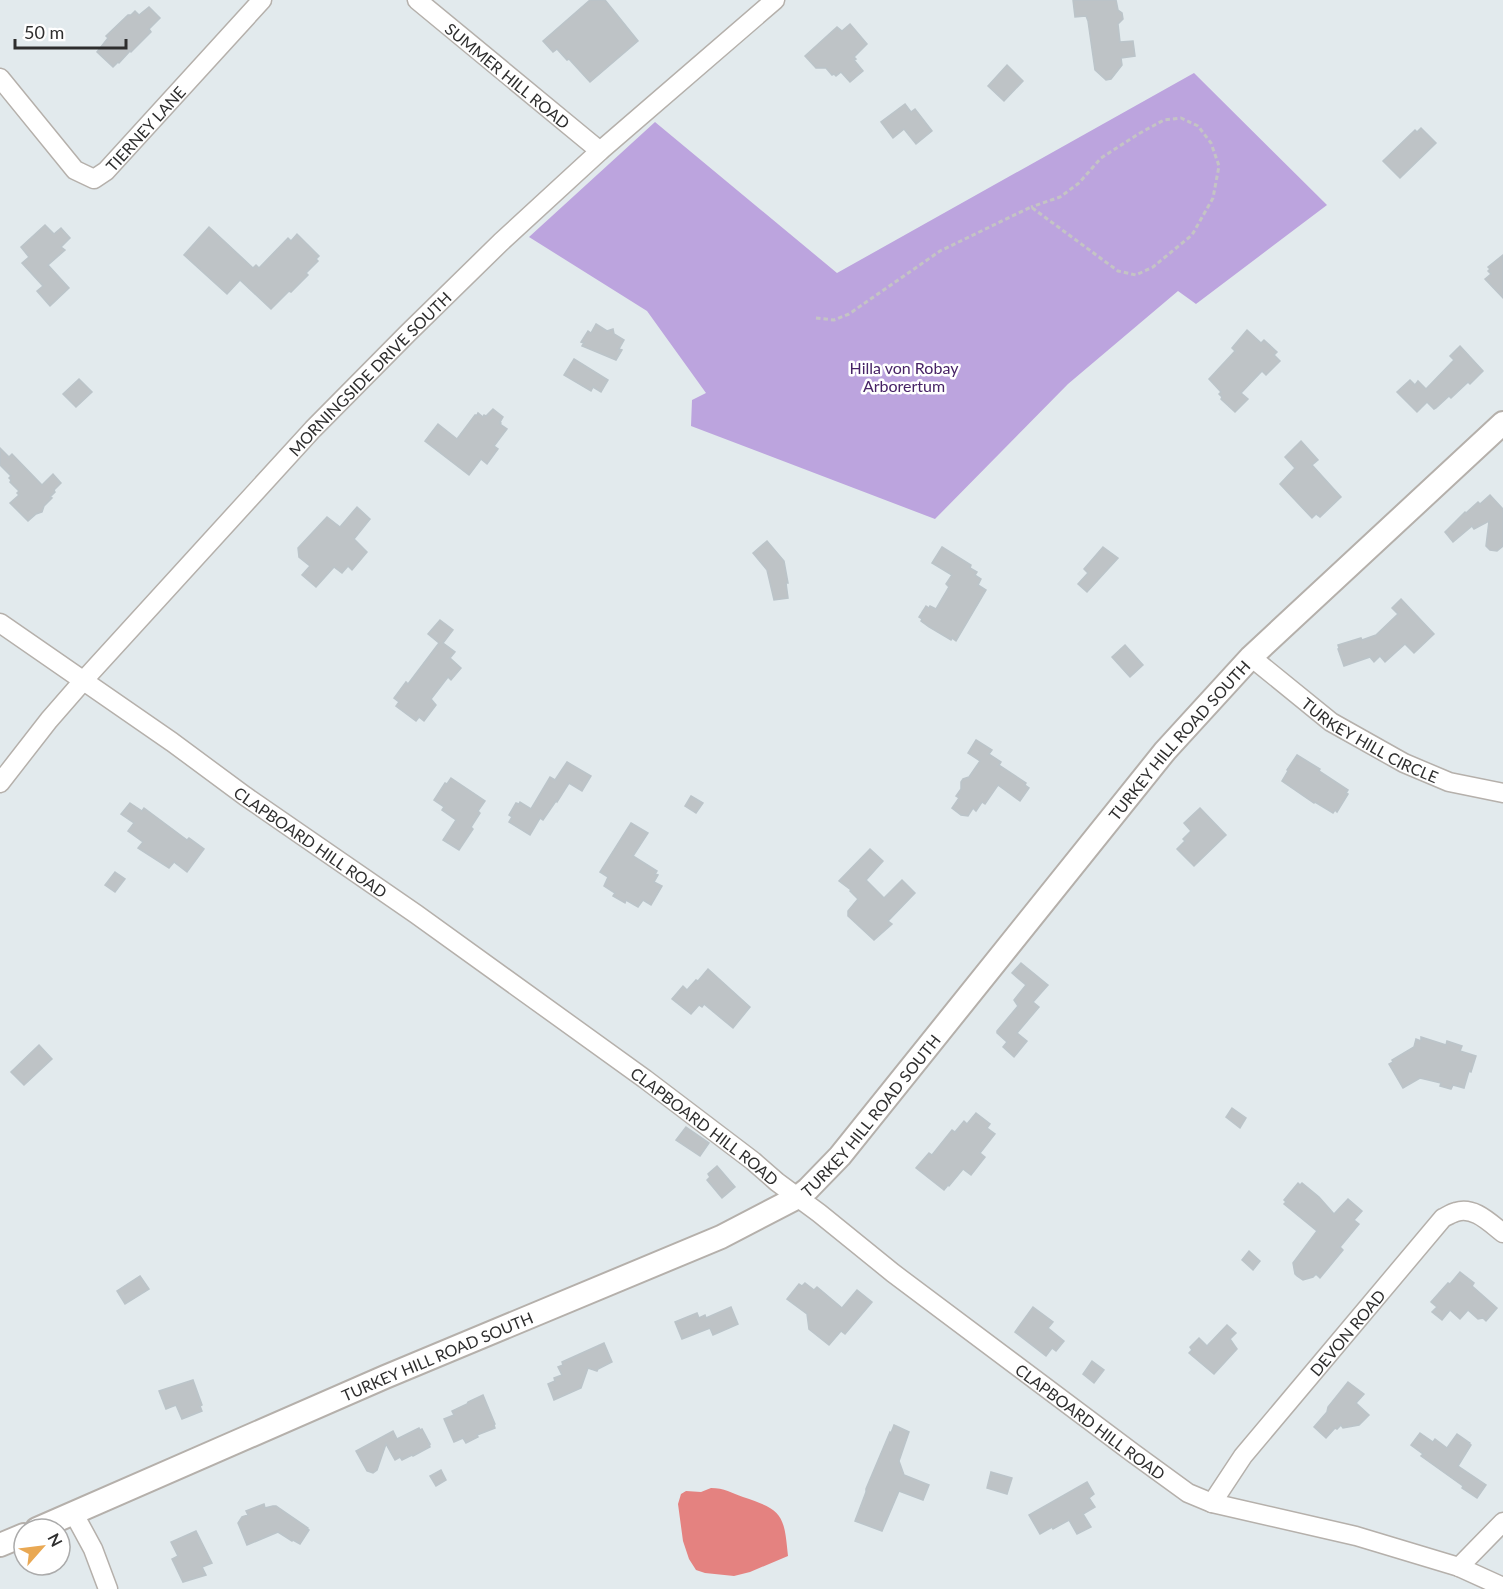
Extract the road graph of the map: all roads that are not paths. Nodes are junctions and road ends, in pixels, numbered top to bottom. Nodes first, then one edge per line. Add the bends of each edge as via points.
1 (262, 0) edge
2 (417, 0) edge
3 (776, 0) edge
4 (0, 78) edge
5 (600, 151) junction
6 (1503, 423) edge
7 (0, 623) edge
8 (1251, 657) junction
9 (83, 681) junction
10 (0, 783) edge
11 (1503, 793) edge
12 (798, 1197) junction
13 (1503, 1233) edge
14 (1212, 1503) junction
15 (74, 1514) junction
16 (67, 1517) edge
17 (1503, 1522) edge
18 (1459, 1567) junction
19 (1503, 1587) edge
20 (108, 1589) edge

1 - 4 street, TIERNEY LANE via 106,171 94,178 75,170
2 - 5 street, SUMMER HILL ROAD
3 - 5 street, MORNINGSIDE DRIVE SOUTH
5 - 9 street, MORNINGSIDE DRIVE SOUTH via 349,391
6 - 8 street, TURKEY HILL ROAD SOUTH
7 - 9 street, CLAPBOARD HILL ROAD
8 - 11 street, TURKEY HILL CIRCLE via 1331,722 1404,763 1449,782
8 - 12 street, TURKEY HILL ROAD SOUTH via 1143,777 840,1156
9 - 10 street, MORNINGSIDE DRIVE SOUTH
9 - 12 street, CLAPBOARD HILL ROAD via 543,1005
12 - 14 street, CLAPBOARD HILL ROAD via 1133,1453 1188,1493
12 - 15 street, TURKEY HILL ROAD SOUTH via 721,1238 385,1377
13 - 14 street, DEVON ROAD via 1471,1211 1458,1211 1443,1218 1243,1456
14 - 18 street, CLAPBOARD HILL ROAD via 1356,1536
15 - 16 street, TURKEY HILL ROAD SOUTH
15 - 20 street
17 - 18 street
18 - 19 street, CLAPBOARD HILL ROAD

